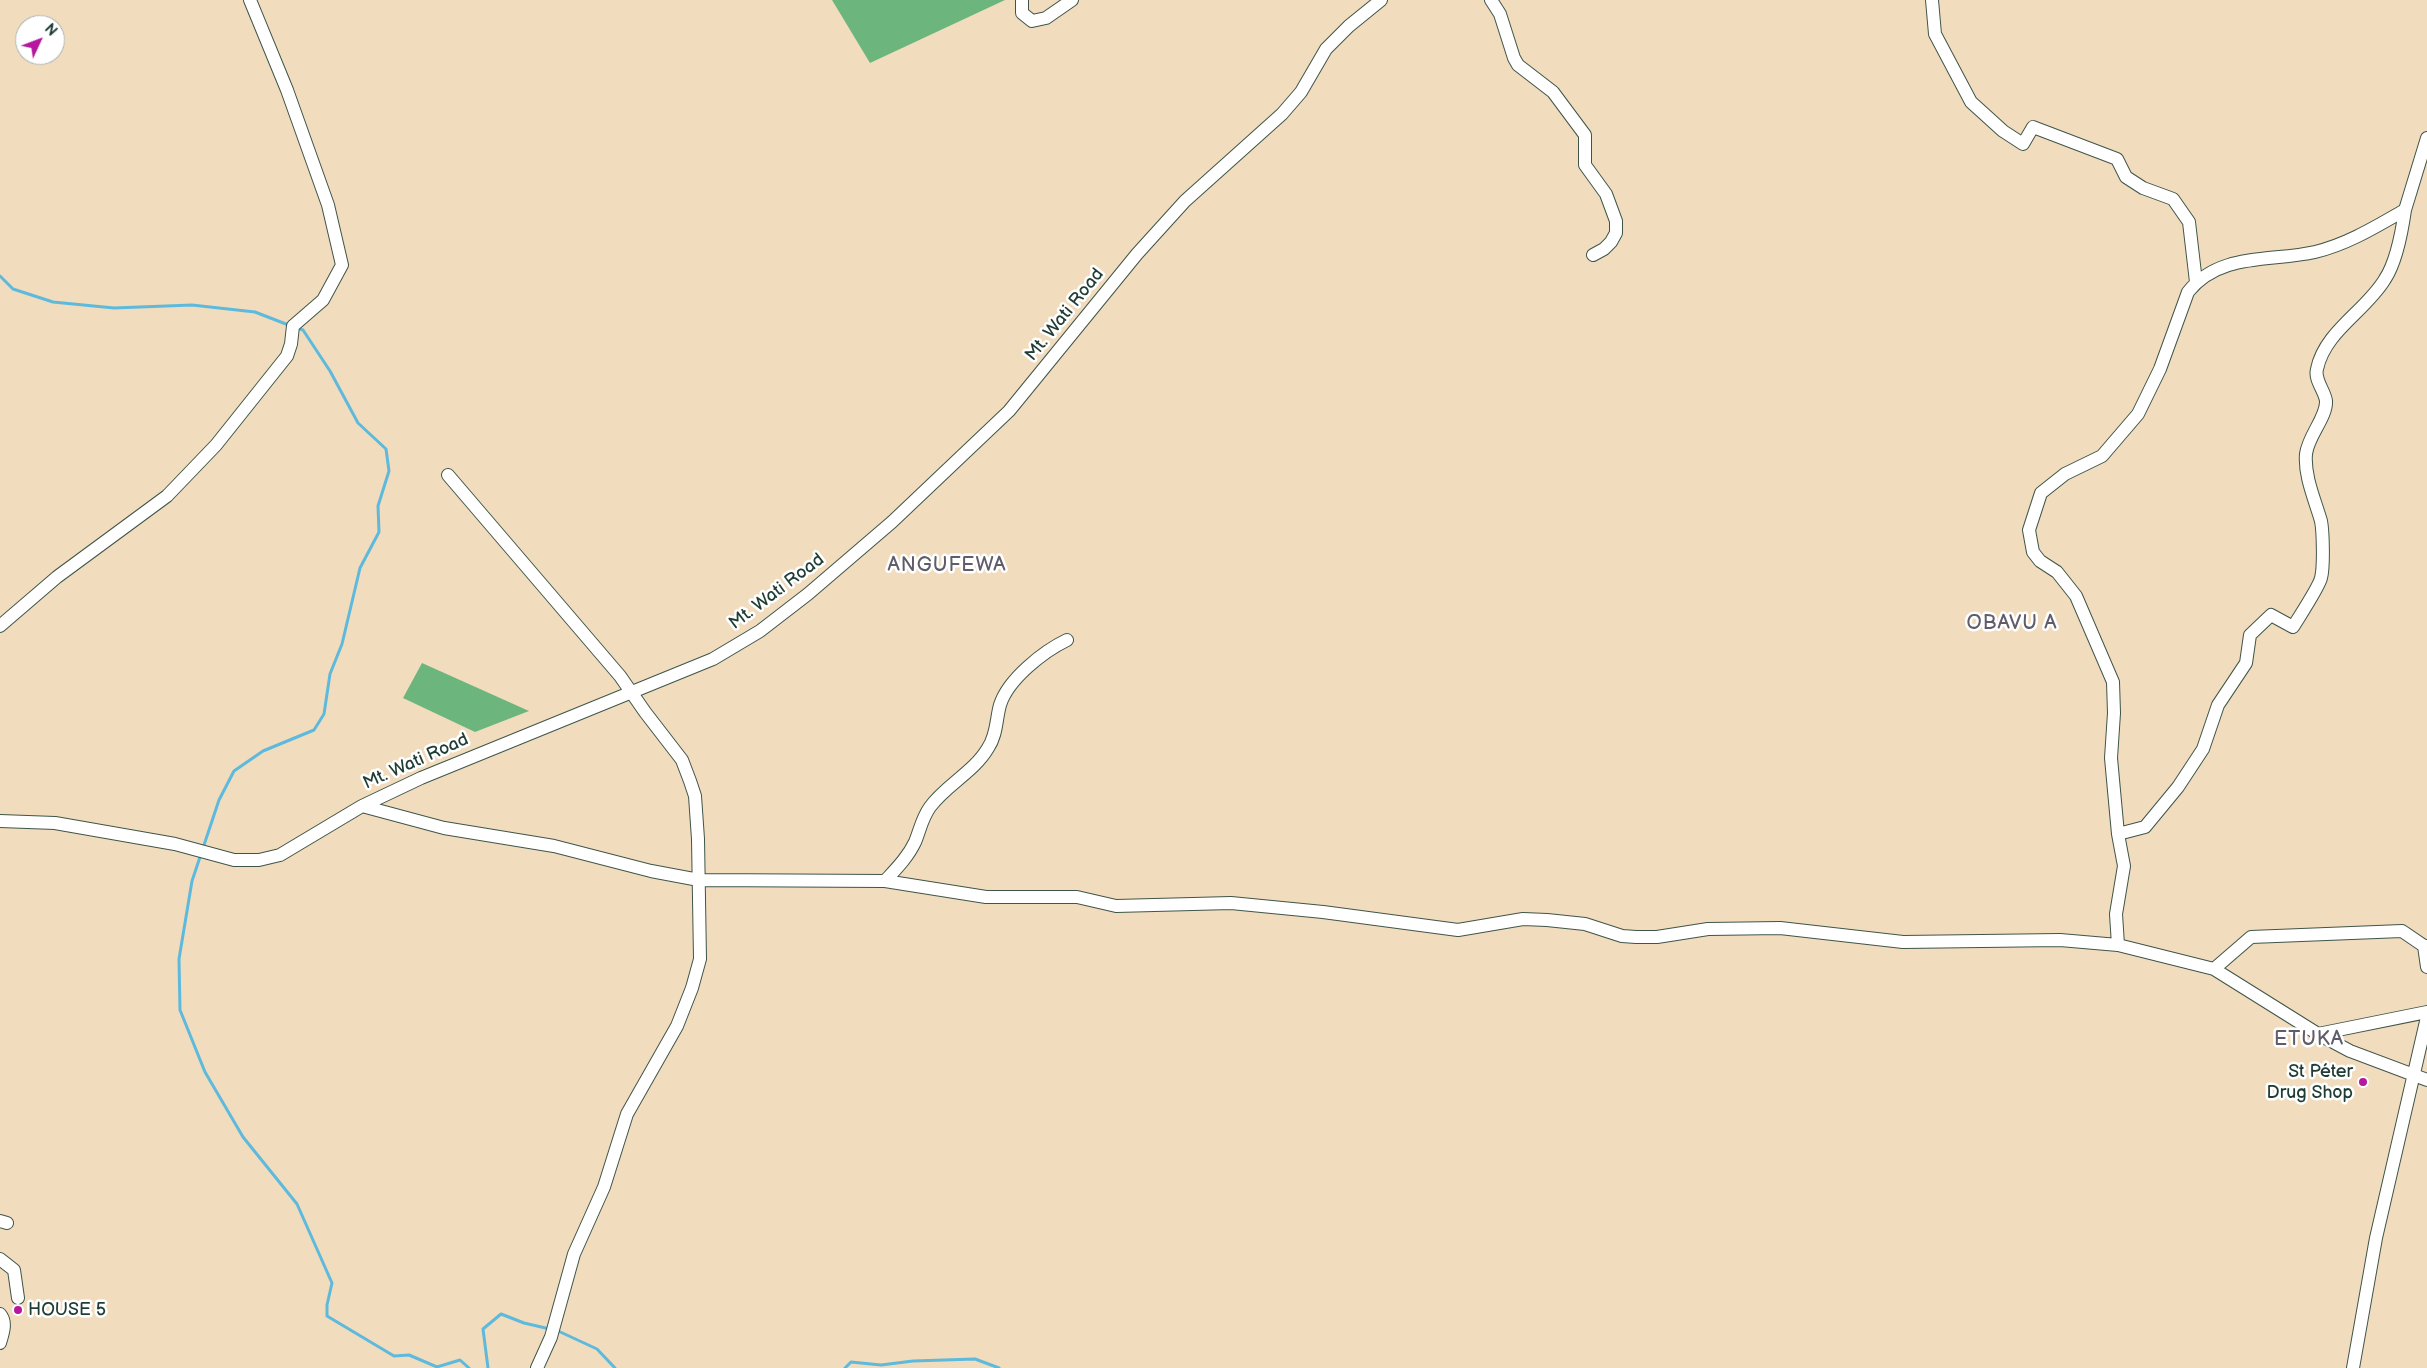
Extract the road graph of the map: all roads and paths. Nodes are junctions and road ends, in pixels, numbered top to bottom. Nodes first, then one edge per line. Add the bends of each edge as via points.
1 (250, 0) edge
2 (1022, 0) edge
3 (1072, 0) edge
4 (1381, 0) edge
5 (1491, 0) edge
6 (1932, 0) edge
7 (2427, 138) edge
8 (2405, 210) junction
9 (1593, 255) dead end
10 (2196, 282) junction
11 (448, 474) dead end
12 (0, 626) edge
13 (1067, 640) dead end
14 (631, 691) junction
15 (362, 806) junction
16 (0, 821) edge
17 (2118, 834) junction
18 (699, 880) junction
19 (885, 881) junction
20 (2118, 945) junction
21 (2426, 946) edge
22 (2427, 967) edge
23 (2214, 969) junction
24 (2427, 1012) edge
25 (2427, 1017) edge
26 (2318, 1034) junction
27 (2412, 1074) junction
28 (2427, 1080) edge
29 (0, 1259) edge
30 (18, 1298) dead end
31 (0, 1314) edge
32 (0, 1343) edge
33 (537, 1368) edge
34 (2353, 1368) edge

1 - 12 street via 287,90 328,205 342,265 324,300 293,326 287,356 210,451 167,496 57,577
2 - 3 street via 1022,13 1032,21 1046,18
4 - 14 street, Mt. Wati Road via 1326,49 1301,92 1282,114 1185,201 1137,254 1009,411 892,522 760,631 713,659
5 - 9 street via 1500,14 1518,65 1553,92 1585,135 1585,165 1606,194 1616,221 1616,233 1611,242
6 - 10 street via 1935,34 1971,102 2023,144 2033,127 2090,147 2117,159 2126,177 2143,188 2173,200 2189,222
7 - 8 street
8 - 10 street via 2362,235 2315,252 2251,258
8 - 17 street via 2386,279 2359,312 2333,335 2316,370 2326,400 2325,409 2309,438 2306,456 2310,486 2322,523 2321,578 2293,627 2271,615 2250,635 2246,663 2218,704 2202,749 2178,787 2144,827
10 - 17 street via 2188,292 2160,369 2138,414 2102,456 2065,474 2041,493 2029,530 2032,552 2040,562 2057,572 2076,596 2113,682 2111,758
11 - 14 street
13 - 19 street via 1045,652 1013,684 1000,704 996,730 982,758 930,807 914,843
14 - 15 street, Mt. Wati Road via 474,755
14 - 18 street via 682,760 690,781 696,809
15 - 16 street, Mt. Wati Road via 280,855 259,860 234,860 175,844 55,823
15 - 18 street via 444,828 554,846
17 - 20 street via 2124,866 2116,914
18 - 19 street
18 - 33 street via 700,959 692,988 677,1026 627,1114 604,1187 574,1254 551,1337
19 - 20 street via 986,896 1077,897 1116,906 1231,903 1458,930 1523,920 1547,920 1585,924 1636,937 1780,928 1903,942 2060,940
20 - 23 street
21 - 22 street
21 - 23 street via 2402,931 2251,937
23 - 26 street
24 - 26 street
25 - 27 street
26 - 27 street via 2350,1051
27 - 28 street
27 - 34 street via 2376,1238
29 - 30 street via 14,1270
31 - 32 street via 4,1330

